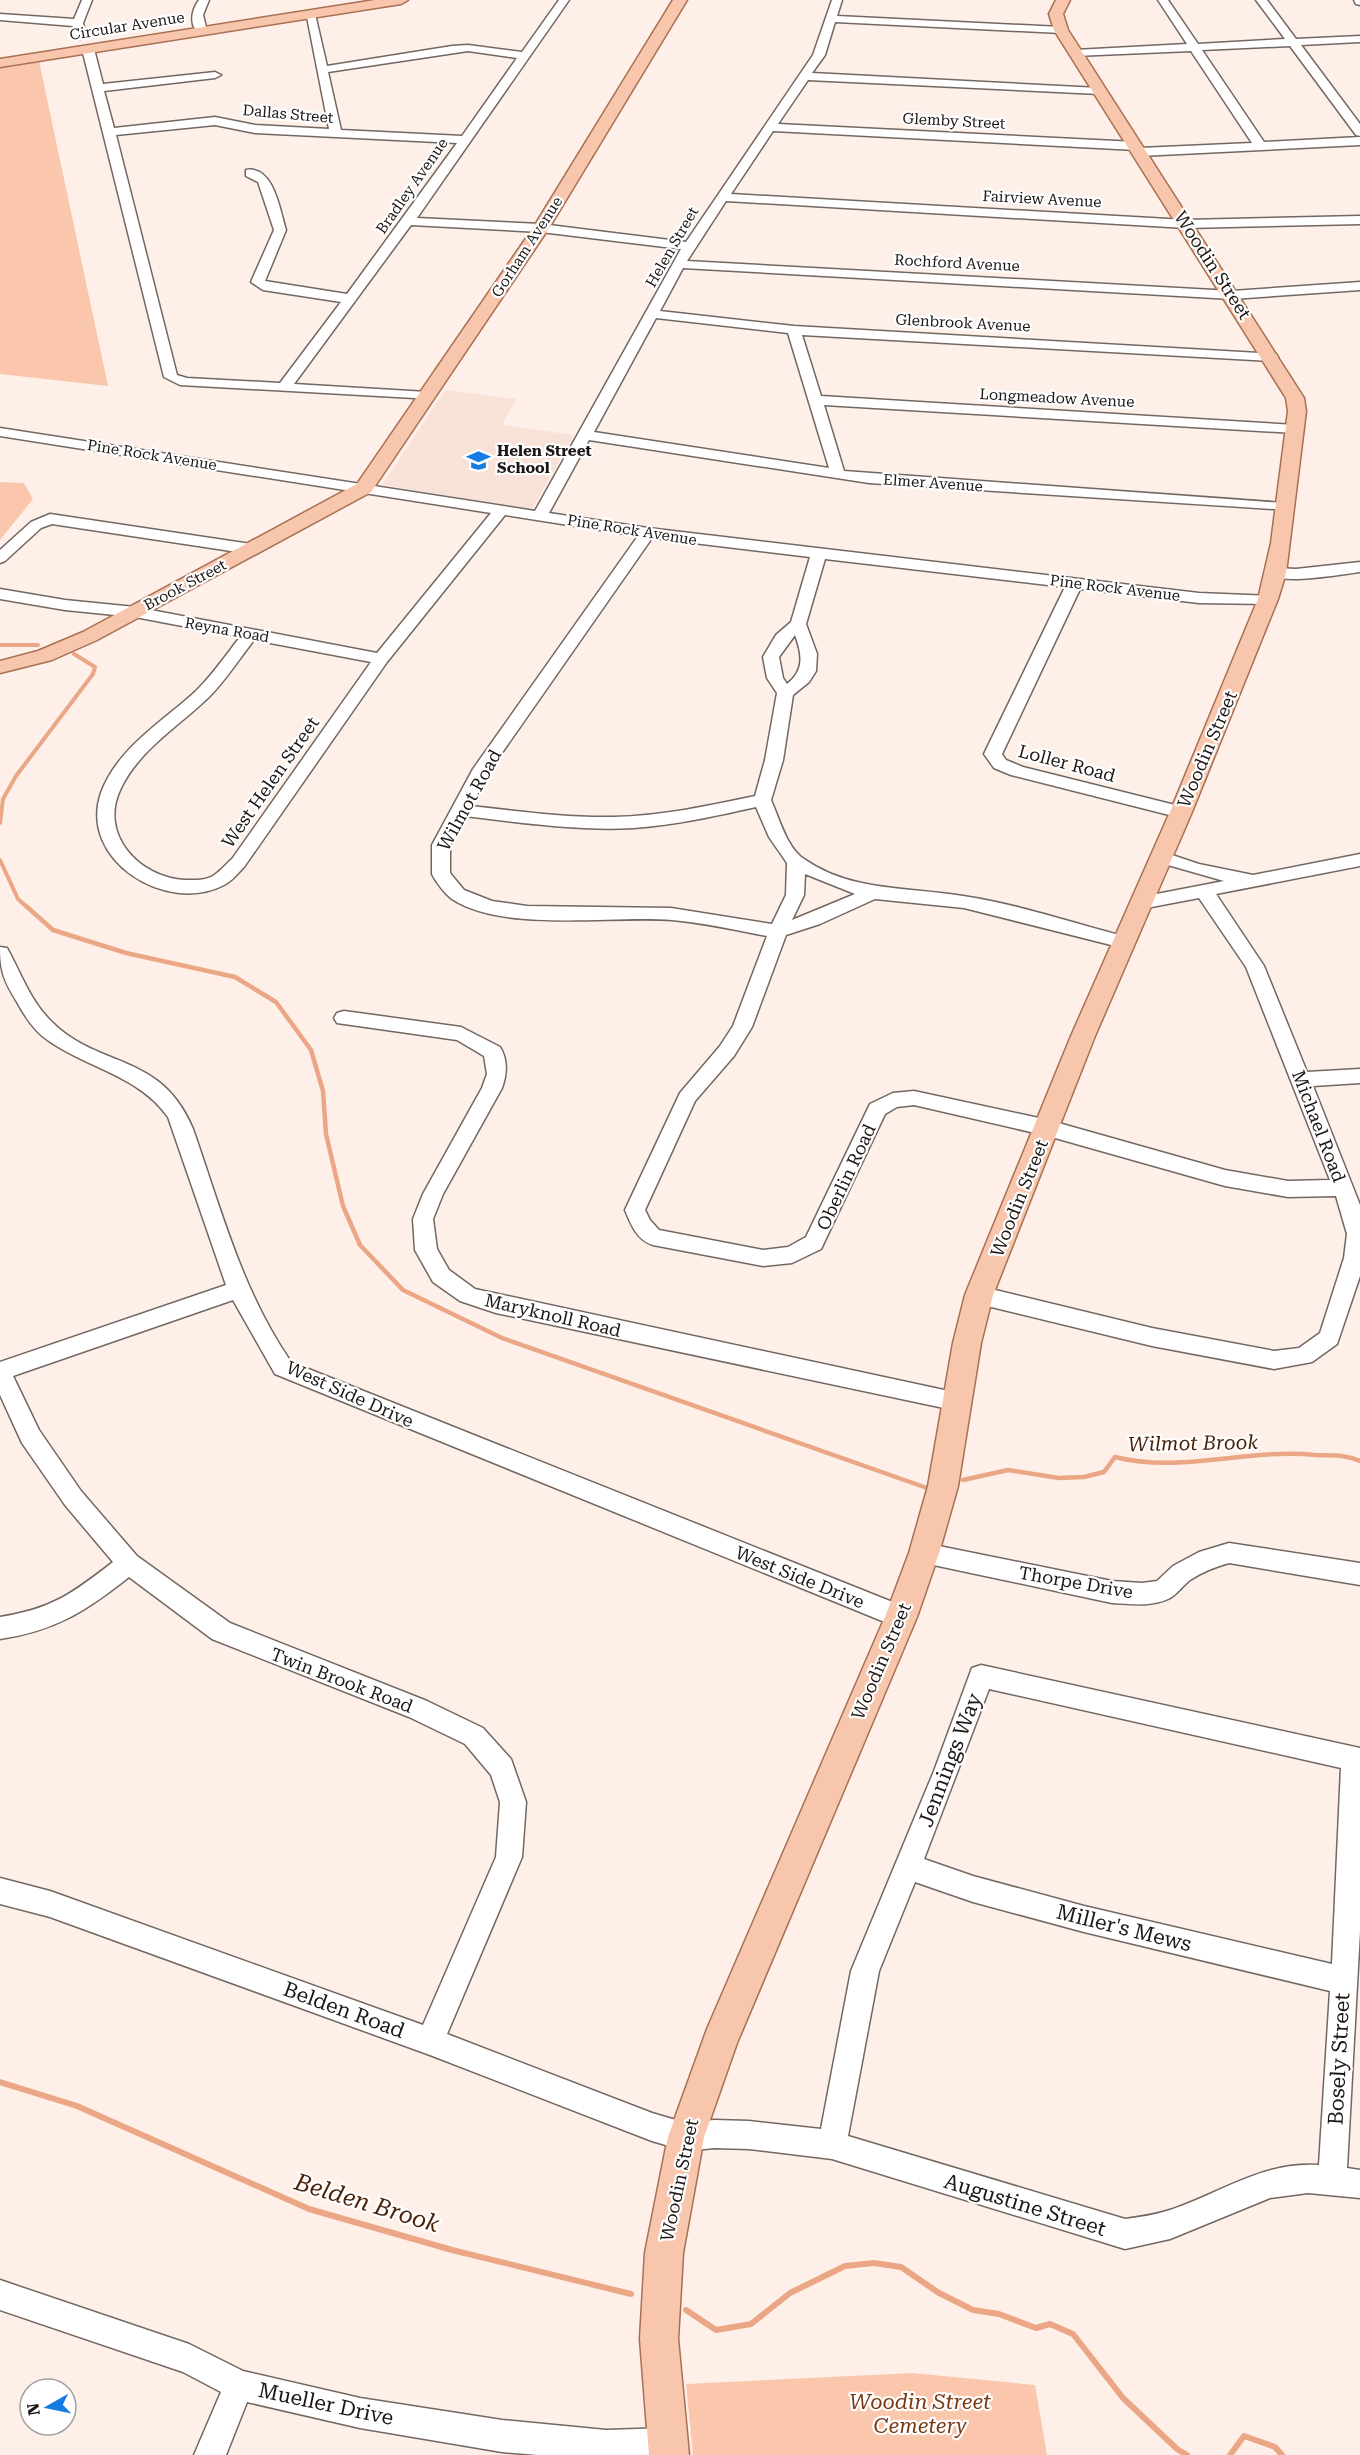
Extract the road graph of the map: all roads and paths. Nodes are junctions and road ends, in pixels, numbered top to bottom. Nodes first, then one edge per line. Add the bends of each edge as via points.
1 (87, 0) edge
2 (204, 0) edge
3 (401, 0) edge
4 (564, 0) edge
5 (680, 0) edge
6 (837, 0) edge
7 (1063, 0) edge
8 (1163, 0) edge
9 (1261, 0) edge
10 (317, 9) edge
11 (0, 17) edge
12 (831, 19) junction
13 (78, 23) junction
14 (1061, 30) junction
15 (202, 31) junction
16 (1360, 39) edge
17 (1293, 42) junction
18 (1194, 47) junction
19 (87, 49) junction
20 (1075, 53) junction
21 (525, 56) junction
22 (0, 63) edge
23 (322, 70) junction
24 (215, 75) dead end
25 (806, 76) junction
26 (99, 88) junction
27 (1099, 90) junction
28 (771, 127) junction
29 (110, 132) junction
30 (1360, 132) edge
31 (336, 133) junction
32 (465, 140) junction
33 (1360, 141) edge
34 (1261, 147) junction
35 (1138, 149) junction
36 (250, 173) dead end
37 (722, 197) junction
38 (1360, 220) edge
39 (408, 221) junction
40 (1186, 224) junction
41 (541, 228) junction
42 (689, 246) junction
43 (680, 264) junction
44 (1355, 287) edge
45 (1232, 296) junction
46 (351, 299) junction
47 (1360, 302) edge
48 (653, 314) junction
49 (794, 330) junction
50 (1271, 357) junction
51 (284, 388) junction
52 (427, 396) junction
53 (817, 400) junction
54 (1295, 429) junction
55 (0, 432) edge
56 (585, 435) junction
57 (838, 475) junction
58 (364, 488) junction
59 (1284, 507) junction
60 (502, 509) junction
61 (540, 516) junction
62 (648, 533) junction
63 (251, 549) junction
64 (819, 554) junction
65 (0, 558) edge
66 (1360, 567) edge
67 (1276, 573) junction
68 (1074, 584) junction
69 (0, 594) edge
70 (1268, 599) junction
71 (135, 612) junction
72 (798, 624) junction
73 (251, 633) junction
74 (381, 659) junction
75 (0, 667) edge
76 (785, 693) junction
77 (762, 800) junction
78 (459, 810) junction
79 (1181, 812) junction
80 (1160, 857) junction
81 (1360, 860) edge
82 (796, 863) junction
83 (1254, 880) junction
84 (1205, 892) junction
85 (873, 893) junction
86 (1142, 903) junction
87 (778, 931) junction
88 (1123, 942) junction
89 (0, 953) edge
90 (7, 978) edge
91 (344, 1018) dead end
92 (1360, 1076) edge
93 (1302, 1080) junction
94 (1048, 1128) junction
95 (1343, 1188) junction
96 (237, 1290) junction
97 (979, 1295) junction
98 (0, 1371) edge
99 (958, 1402) junction
100 (924, 1553) junction
101 (129, 1563) junction
102 (1360, 1574) edge
103 (901, 1617) junction
104 (0, 1628) edge
105 (1357, 1760) edge
106 (908, 1866) junction
107 (0, 1891) edge
108 (1342, 1980) junction
109 (430, 2041) junction
110 (686, 2137) junction
111 (832, 2145) junction
112 (1332, 2180) junction
113 (1360, 2184) edge
114 (0, 2295) edge
115 (239, 2385) junction
116 (668, 2450) edge
117 (210, 2455) edge

1 - 13 street
2 - 15 street via 196,19
3 - 10 main road, Circular Avenue
4 - 21 street, Bradley Avenue
5 - 41 main road, Gorham Avenue
6 - 12 street, Helen Street
7 - 14 main road via 1056,14
8 - 18 street
9 - 17 street
10 - 15 main road, Circular Avenue
10 - 23 street
11 - 13 street
12 - 14 street
12 - 25 street, Helen Street via 819,55
13 - 19 street
14 - 20 main road, Woodin Street
15 - 19 main road, Circular Avenue
16 - 17 street
17 - 18 street
17 - 30 street
18 - 20 street
18 - 34 street
19 - 22 main road, Circular Avenue
19 - 26 street
20 - 27 main road, Woodin Street
21 - 23 street via 452,49
21 - 32 street, Bradley Avenue
23 - 31 street
24 - 26 street
25 - 27 street
25 - 28 street, Helen Street
26 - 29 street
27 - 35 main road, Woodin Street
28 - 35 street, Glemby Street
28 - 37 street, Helen Street
29 - 31 street, Dallas Street via 215,120 255,129
29 - 51 street via 170,374 175,380
31 - 32 street, Dallas Street
32 - 39 street, Bradley Avenue
33 - 34 street, Glemby Street
34 - 35 street, Glemby Street
35 - 40 main road, Woodin Street
36 - 46 street via 263,180 280,230 258,282 263,286
37 - 40 street, Fairview Avenue
37 - 42 street, Helen Street
38 - 40 street, Fairview Avenue
39 - 41 street
39 - 46 street, Bradley Avenue
40 - 45 main road, Woodin Street
41 - 42 street
41 - 52 main road, Gorham Avenue
42 - 43 street, Helen Street
43 - 45 street, Rochford Avenue
43 - 48 street, Helen Street
44 - 45 street, Rochford Avenue
44 - 47 street
45 - 50 main road, Woodin Street
46 - 51 street, Bradley Avenue
48 - 49 street, Glenbrook Avenue
48 - 56 street, Helen Street
49 - 50 street, Glenbrook Avenue
49 - 53 street
50 - 54 main road, Woodin Street via 1295,398
51 - 52 street
52 - 58 main road, Gorham Avenue
53 - 54 street, Longmeadow Avenue
53 - 57 street
54 - 59 main road, Woodin Street
55 - 58 street, Pine Rock Avenue
56 - 57 street, Elmer Avenue
56 - 61 street, Helen Street
57 - 59 street, Elmer Avenue
58 - 60 street, Pine Rock Avenue
58 - 63 main road, Brook Street
59 - 67 main road, Woodin Street
60 - 61 street, Pine Rock Avenue
60 - 74 street, West Helen Street
61 - 62 street, Pine Rock Avenue
62 - 64 street, Pine Rock Avenue
62 - 78 street, Wilmot Road via 482,769
63 - 65 street via 50,519 36,525
63 - 71 main road, Brook Street
64 - 68 street, Pine Rock Avenue
64 - 72 street
66 - 67 street
67 - 70 main road, Woodin Street
68 - 70 street, Pine Rock Avenue via 1199,598
68 - 79 street, Loller Road via 993,754 1000,764 1017,771
69 - 71 street, Reyna Road
70 - 79 main road, Woodin Street
71 - 73 street, Reyna Road
71 - 75 main road, Brook Street via 45,656
72 - 76 street via 782,638 771,657 775,678
72 - 76 street via 809,647 810,664 801,684
73 - 74 street, Reyna Road
73 - 74 street, West Helen Street via 202,693 152,735 109,792 105,823 115,854 139,872 166,883 195,885 218,881 238,863
76 - 77 street via 774,760
77 - 78 street via 687,816 634,822 545,819
77 - 82 street via 778,837
78 - 87 street, Wilmot Road via 441,845 438,873 450,890 476,903 555,915 671,914
79 - 80 main road, Woodin Street
80 - 83 street
80 - 86 main road, Woodin Street
81 - 83 street
82 - 85 street
82 - 87 street, Oberlin Road via 795,895
83 - 84 street
84 - 86 street
84 - 93 street, Michael Road via 1255,966
85 - 87 street
85 - 88 street via 964,902
86 - 88 main road, Woodin Street
87 - 94 street, Oberlin Road via 742,1027 687,1098 635,1210 641,1225 653,1237 763,1258 792,1255 814,1243 877,1110 893,1100 914,1098
88 - 94 main road, Woodin Street
89 - 90 street, West Side Drive
90 - 96 street, West Side Drive via 54,1035 155,1088 176,1113
91 - 99 street, Maryknoll Road via 461,1034 493,1052 497,1074 492,1088 423,1219 426,1250 441,1276 468,1295 507,1307
92 - 93 street
93 - 95 street, Michael Road
94 - 95 street, Oberlin Road via 1245,1183 1288,1189
94 - 97 main road, Woodin Street
95 - 97 street, Michael Road via 1358,1234 1355,1258 1329,1338 1304,1356 1274,1360 1152,1337
96 - 98 street
96 - 103 street, West Side Drive via 283,1368
97 - 99 main road, Woodin Street
98 - 101 street, Twin Brook Road via 30,1436 73,1498
99 - 100 main road, Woodin Street via 943,1486
100 - 102 street, Thorpe Drive via 1112,1592 1142,1594 1163,1590 1207,1558 1229,1553
100 - 103 main road, Woodin Street
101 - 104 street via 65,1612 33,1624
101 - 109 street, Twin Brook Road via 221,1630 418,1709 474,1736 502,1768 513,1802 509,1857
103 - 110 main road, Woodin Street via 720,2042
105 - 106 street, Jennings Way via 981,1676
105 - 108 street, Bosely Street
106 - 108 street, Miller's Mews via 956,1885
106 - 111 street, Jennings Way via 865,1971
107 - 109 street, Belden Road via 50,1904
108 - 112 street, Bosely Street via 1340,2082
109 - 110 street, Belden Road
110 - 111 street, Augustine Street via 749,2135
110 - 116 main road, Woodin Street via 663,2253 659,2339
111 - 112 street, Augustine Street via 1125,2234 1168,2227 1272,2184 1292,2179
112 - 113 street, Augustine Street
114 - 115 street, Mueller Drive via 189,2359
115 - 116 street, Mueller Drive via 360,2413 502,2436
115 - 117 street

